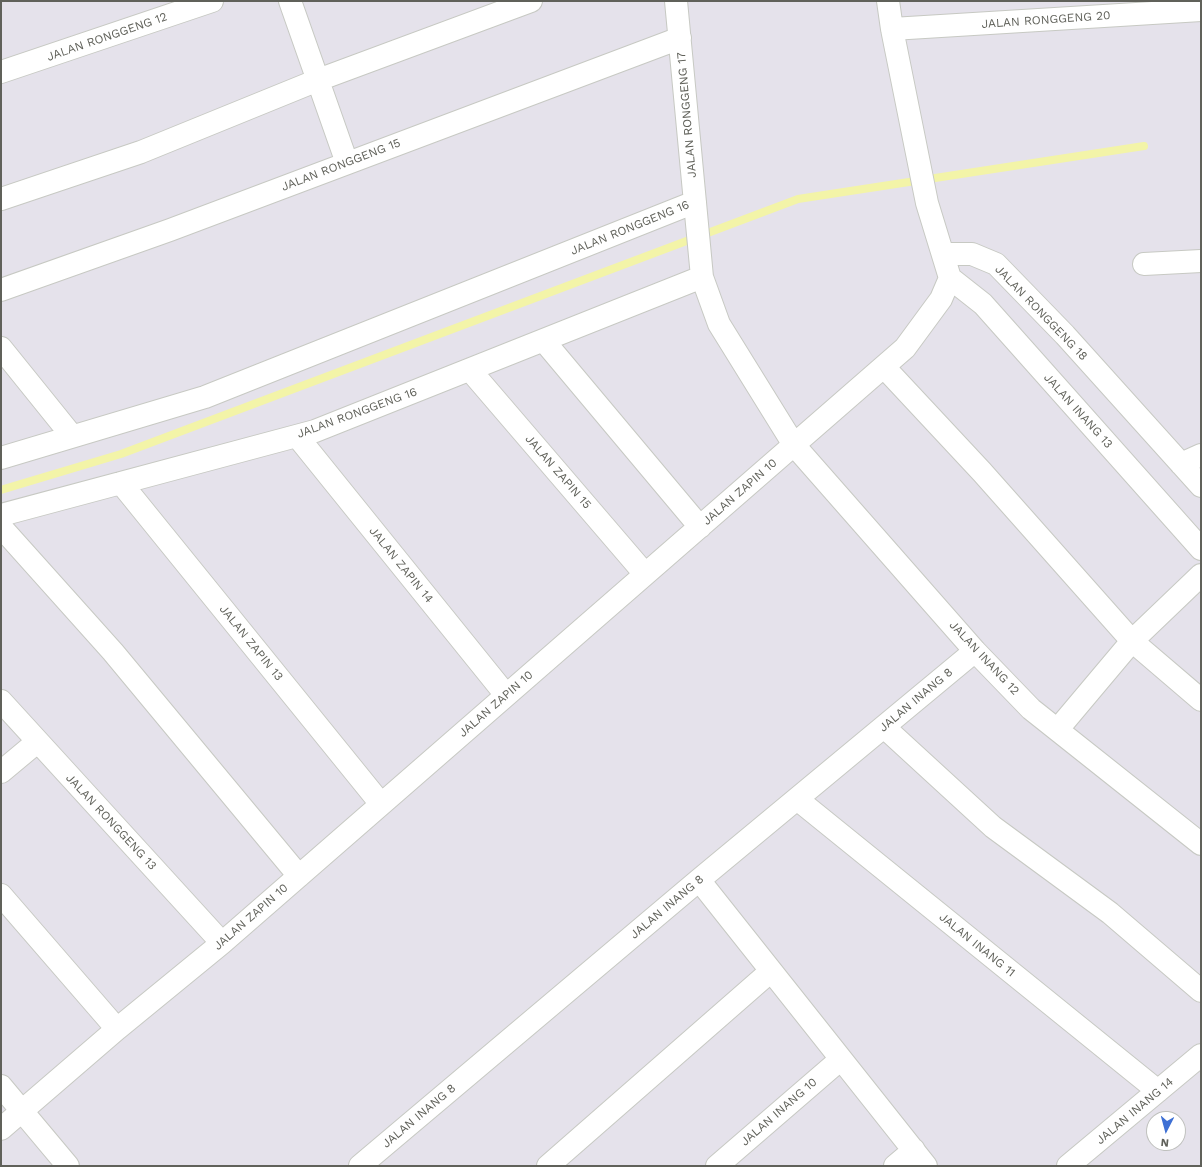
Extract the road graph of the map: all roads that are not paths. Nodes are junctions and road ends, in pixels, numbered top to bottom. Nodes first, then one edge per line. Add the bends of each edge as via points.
1 (212, 1) edge
2 (290, 1) edge
3 (531, 1) edge
4 (676, 1) edge
5 (888, 1) edge
6 (1201, 10) edge
7 (892, 29) junction
8 (680, 38) junction
9 (1, 72) edge
10 (318, 80) junction
11 (346, 163) junction
12 (1, 199) edge
13 (696, 211) junction
14 (944, 254) junction
15 (1201, 261) edge
16 (1144, 264) dead end
17 (702, 277) junction
18 (950, 278) junction
19 (1, 290) edge
20 (544, 341) junction
21 (1, 348) edge
22 (884, 367) junction
23 (470, 370) junction
24 (72, 436) junction
25 (297, 436) junction
26 (794, 445) junction
27 (1201, 455) edge
28 (1, 458) edge
29 (1181, 464) junction
30 (122, 482) junction
31 (1201, 486) edge
32 (1, 514) edge
33 (1, 527) edge
34 (700, 527) junction
35 (1201, 549) edge
36 (645, 574) junction
37 (1201, 575) edge
38 (1132, 641) junction
39 (975, 651) junction
40 (506, 695) junction
41 (1201, 700) edge
42 (1, 702) edge
43 (884, 727) junction
44 (1058, 729) junction
45 (37, 742) junction
46 (1, 772) edge
47 (797, 799) junction
48 (381, 804) junction
49 (1201, 844) edge
50 (299, 876) junction
51 (699, 880) junction
52 (1, 895) edge
53 (222, 943) junction
54 (771, 970) junction
55 (1201, 991) edge
56 (117, 1029) junction
57 (1201, 1055) edge
58 (841, 1059) junction
59 (1, 1086) edge
60 (1158, 1091) junction
61 (22, 1111) junction
62 (1, 1128) edge
63 (920, 1158) edge
64 (365, 1165) edge
65 (68, 1166) edge
66 (548, 1166) edge
67 (717, 1166) edge
68 (895, 1166) edge
69 (1068, 1166) edge

1 - 9 street, JALAN RONGGENG 12
2 - 10 street
3 - 10 street
4 - 8 street, JALAN RONGGENG 17
5 - 7 street
6 - 7 street, JALAN RONGGENG 20
7 - 14 street via 926,196
8 - 11 street, JALAN RONGGENG 15
8 - 13 street, JALAN RONGGENG 17
10 - 11 street
10 - 12 street via 141,152
11 - 19 street, JALAN RONGGENG 15 via 170,230
13 - 17 street, JALAN RONGGENG 17
13 - 24 street, JALAN RONGGENG 16 via 205,397
14 - 18 street
14 - 29 street, JALAN RONGGENG 18 via 972,254 996,264 1065,335
15 - 16 street
17 - 20 street, JALAN RONGGENG 16
17 - 26 street, JALAN RONGGENG 17 via 719,324
18 - 22 street, JALAN ZAPIN 10 via 941,299 905,348
18 - 35 street, JALAN INANG 13 via 983,304
20 - 23 street, JALAN RONGGENG 16
20 - 34 street
21 - 24 street
22 - 26 street, JALAN ZAPIN 10
22 - 38 street via 982,472
23 - 25 street, JALAN RONGGENG 16
23 - 36 street, JALAN ZAPIN 15
24 - 28 street, JALAN RONGGENG 16
25 - 30 street, JALAN RONGGENG 16
25 - 40 street, JALAN ZAPIN 14
26 - 34 street, JALAN ZAPIN 10
26 - 39 street, JALAN INANG 12
27 - 29 street
29 - 31 street, JALAN RONGGENG 18
30 - 32 street, JALAN RONGGENG 16
30 - 48 street, JALAN ZAPIN 13
33 - 50 street via 113,652
34 - 36 street, JALAN ZAPIN 10
36 - 40 street, JALAN ZAPIN 10
37 - 38 street
38 - 41 street
38 - 44 street
39 - 43 street, JALAN INANG 8
39 - 44 street, JALAN INANG 12 via 1031,709
40 - 48 street, JALAN ZAPIN 10
42 - 45 street, JALAN RONGGENG 13
43 - 47 street, JALAN INANG 8
43 - 55 street via 993,827 1110,912
44 - 49 street, JALAN INANG 12
45 - 46 street
45 - 53 street, JALAN RONGGENG 13
47 - 51 street, JALAN INANG 8
47 - 60 street, JALAN INANG 11
48 - 50 street, JALAN ZAPIN 10
50 - 53 street, JALAN ZAPIN 10
51 - 54 street
51 - 64 street, JALAN INANG 8
52 - 56 street
53 - 56 street, JALAN ZAPIN 10
54 - 58 street
54 - 66 street
56 - 61 street, JALAN ZAPIN 10
57 - 60 street, JALAN INANG 14
58 - 63 street
58 - 67 street, JALAN INANG 10
59 - 61 street
60 - 69 street, JALAN INANG 14
61 - 62 street, JALAN ZAPIN 10
61 - 65 street
63 - 68 street

